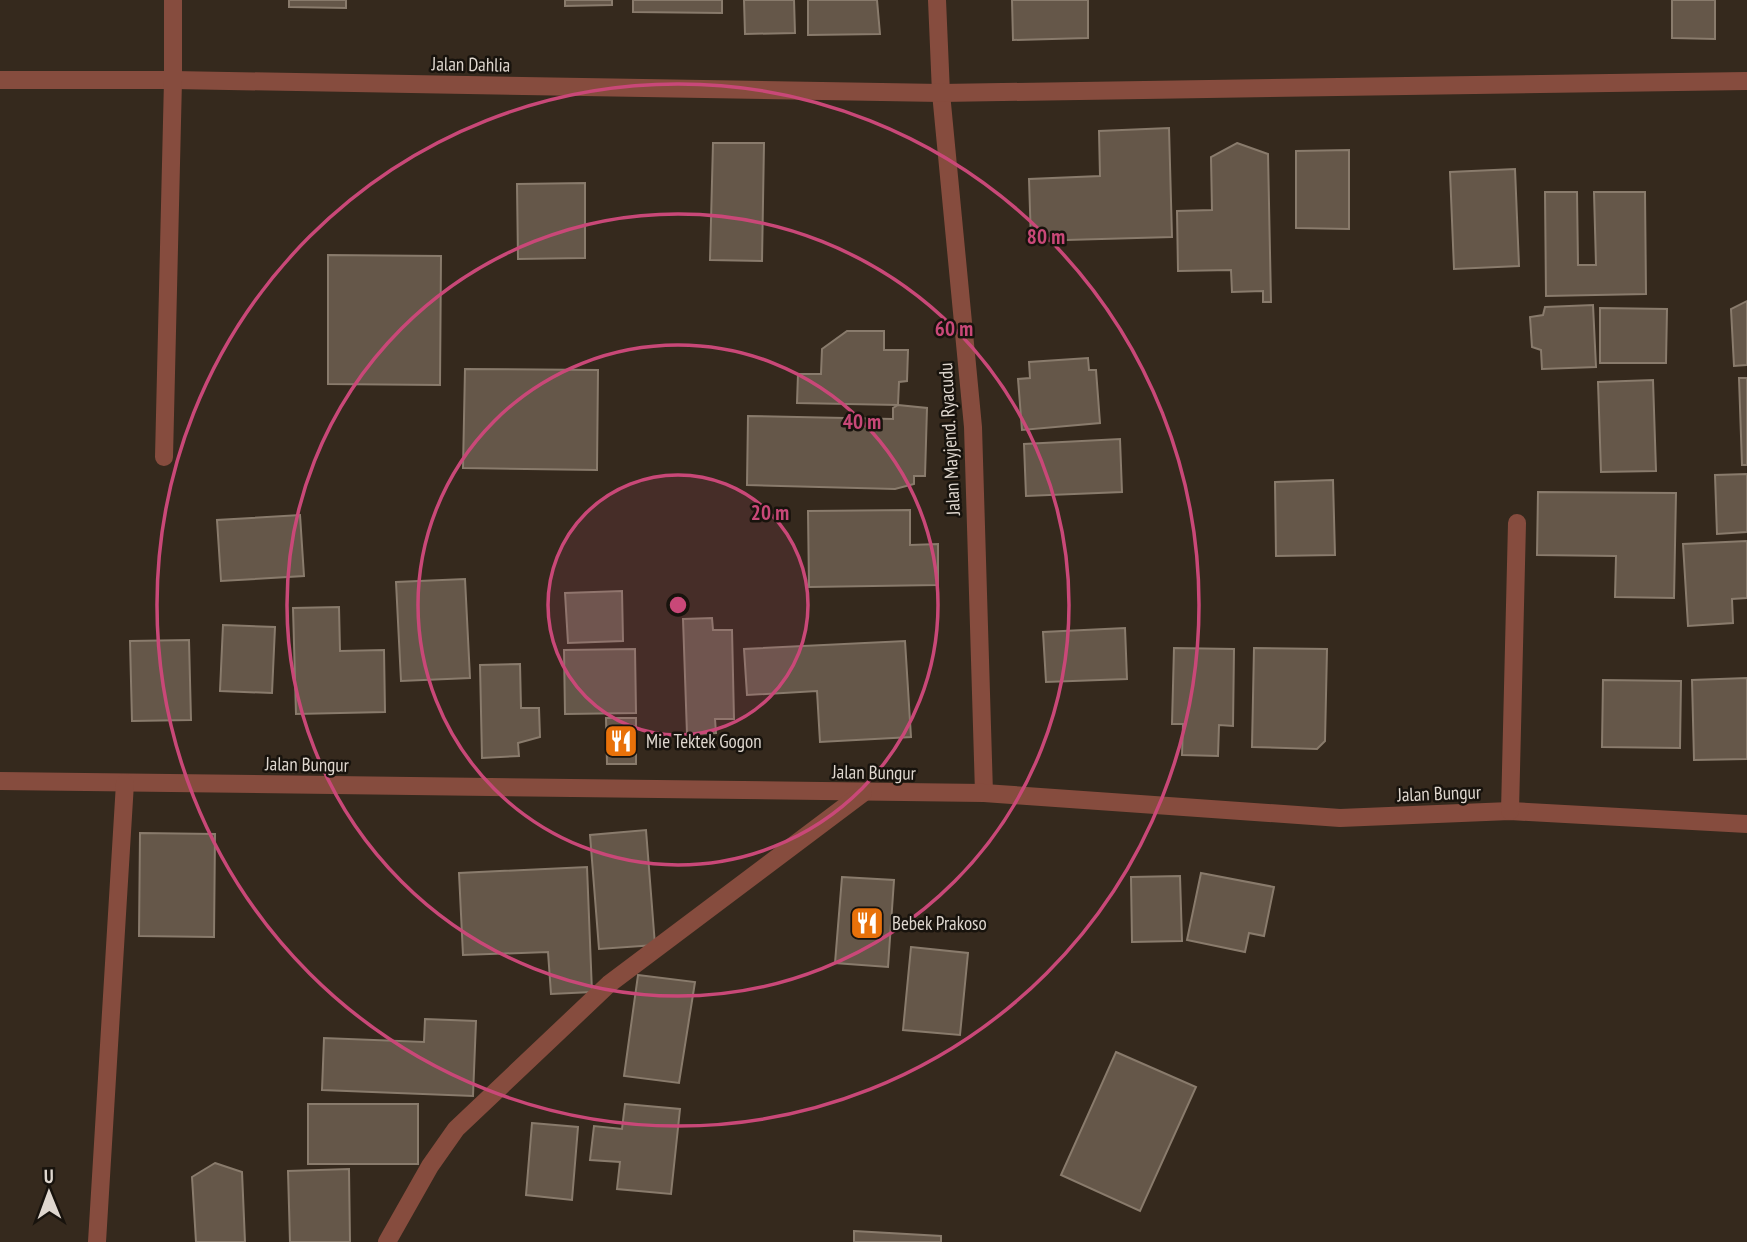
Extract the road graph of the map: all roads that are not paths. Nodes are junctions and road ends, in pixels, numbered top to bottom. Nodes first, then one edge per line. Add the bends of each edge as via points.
1 (173, 0) edge
2 (937, 0) edge
3 (0, 80) edge
4 (173, 80) junction
5 (1747, 81) edge
6 (941, 93) junction
7 (164, 457) dead end
8 (1517, 523) dead end
9 (0, 781) edge
10 (125, 783) junction
11 (863, 793) junction
12 (984, 793) junction
13 (1510, 811) junction
14 (1747, 824) edge
15 (97, 1242) edge
16 (387, 1242) edge

1 - 4 street
2 - 6 street, Jalan Mayjend. Ryacudu
3 - 4 street, Jalan Dahlia
4 - 6 street, Jalan Dahlia
4 - 7 street
5 - 6 street, Jalan Dahlia
6 - 12 street, Jalan Mayjend. Ryacudu via 972,427
8 - 13 street
9 - 10 street, Jalan Bungur
10 - 11 street, Jalan Bungur
10 - 15 street
11 - 12 street, Jalan Bungur
11 - 16 street via 609,984 456,1129
12 - 13 street, Jalan Bungur via 1340,818
13 - 14 street, Jalan Bungur

